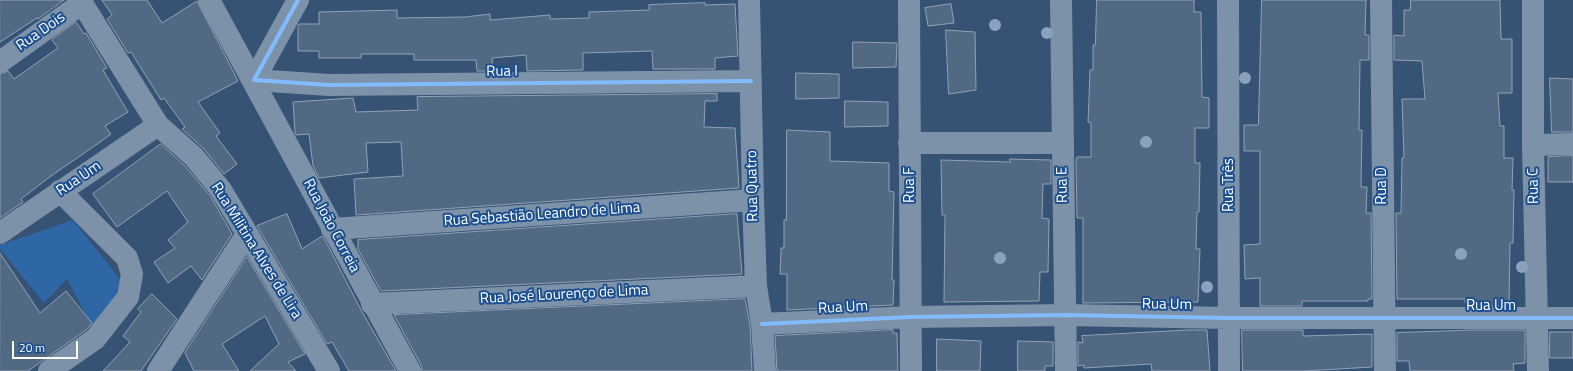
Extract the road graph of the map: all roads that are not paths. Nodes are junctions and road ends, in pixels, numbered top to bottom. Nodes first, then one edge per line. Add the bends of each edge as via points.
1 (209, 0) edge
2 (298, 0) edge
3 (749, 0) edge
4 (909, 0) edge
5 (1061, 0) edge
6 (1228, 0) edge
7 (1381, 0) edge
8 (1532, 0) edge
9 (81, 2) edge
10 (0, 62) edge
11 (254, 80) junction
12 (751, 81) junction
13 (158, 124) junction
14 (1063, 143) junction
15 (909, 144) junction
16 (1573, 144) edge
17 (1533, 145) junction
18 (60, 191) junction
19 (753, 200) junction
20 (332, 229) junction
21 (0, 233) edge
22 (247, 234) junction
23 (756, 286) junction
24 (372, 304) junction
25 (1066, 315) junction
26 (910, 317) junction
27 (1537, 317) junction
28 (1229, 318) junction
29 (1383, 318) junction
30 (1573, 318) edge
31 (762, 324) junction
32 (73, 365) edge
33 (324, 368) edge
34 (49, 371) edge
35 (158, 371) edge
36 (410, 371) edge
37 (764, 371) edge
38 (911, 371) edge
39 (1066, 371) edge
40 (1229, 371) edge
41 (1385, 371) edge
42 (1538, 371) edge

1 - 11 street, Rua João Correia
2 - 11 street
3 - 12 street, Rua Quatro
4 - 15 street, Rua F
5 - 14 street, Rua E
6 - 28 street, Rua Três
7 - 29 street, Rua D
8 - 17 street, Rua C
9 - 10 street, Rua Dois
9 - 13 street, Rua Militina Alves de Lira
11 - 12 street, Rua I via 329,85
11 - 20 street, Rua João Correia
12 - 19 street, Rua Quatro
13 - 18 street, Rua Um
13 - 22 street, Rua Militina Alves de Lira via 194,157 217,185
14 - 15 street
14 - 25 street, Rua E
15 - 26 street, Rua F
16 - 17 street
17 - 27 street, Rua C
18 - 21 street, Rua Um
18 - 32 street via 127,258 132,274 128,297
19 - 20 street, Rua Sebastião Leandro de Lima
19 - 23 street, Rua Quatro
20 - 24 street, Rua João Correia
22 - 33 street, Rua Militina Alves de Lira
22 - 35 street
23 - 24 street, Rua José Lourenço de Lima
23 - 31 street, Rua Quatro
24 - 36 street, Rua João Correia
25 - 26 street, Rua Um
25 - 28 street, Rua Um
25 - 39 street, Rua E
26 - 31 street, Rua Um
26 - 38 street, Rua F
27 - 29 street, Rua Um
27 - 30 street, Rua Um
27 - 42 street, Rua C
28 - 29 street, Rua Um
28 - 40 street, Rua Três
29 - 41 street, Rua D
31 - 37 street, Rua Quatro
32 - 34 street

